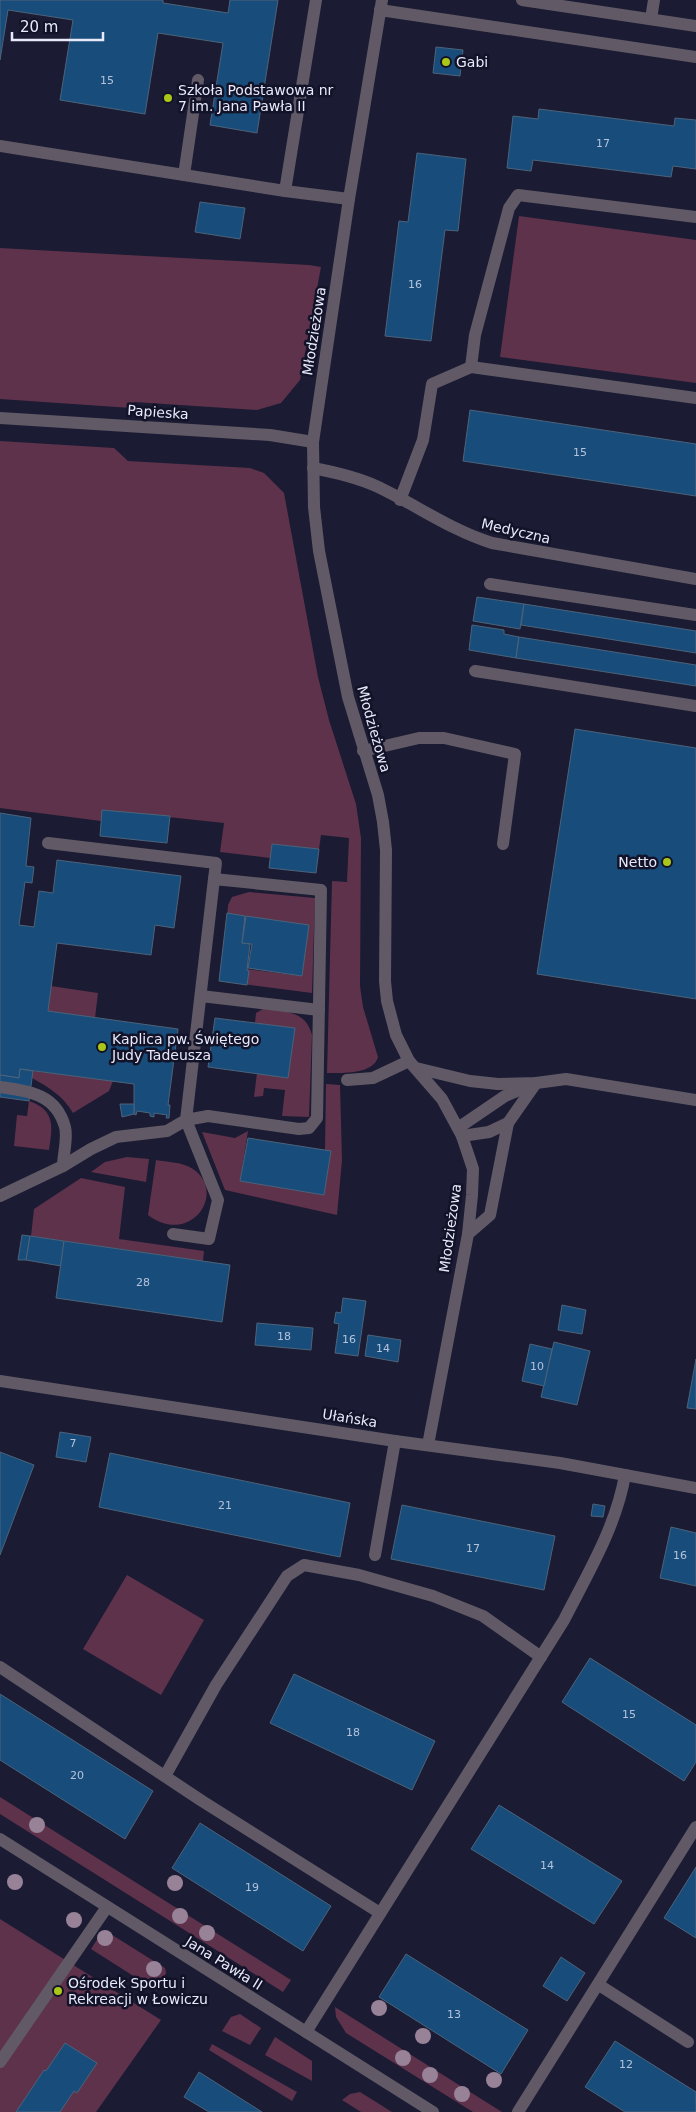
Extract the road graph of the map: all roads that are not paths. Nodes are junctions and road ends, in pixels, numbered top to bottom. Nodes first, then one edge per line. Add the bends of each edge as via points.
1 (316, 0) edge
2 (522, 0) edge
3 (654, 0) edge
4 (381, 5) edge
5 (651, 19) junction
6 (696, 26) edge
7 (696, 57) edge
8 (198, 80) dead end
9 (0, 146) edge
10 (184, 175) junction
11 (285, 191) junction
12 (349, 199) junction
13 (696, 217) edge
14 (471, 367) junction
15 (696, 398) edge
16 (0, 418) edge
17 (313, 442) junction
18 (313, 468) junction
19 (400, 500) junction
20 (696, 579) edge
21 (490, 584) dead end
22 (696, 615) edge
23 (475, 671) dead end
24 (696, 706) edge
25 (364, 751) junction
26 (48, 843) dead end
27 (503, 844) dead end
28 (214, 879) junction
29 (201, 996) junction
30 (319, 1010) junction
31 (413, 1064) junction
32 (347, 1080) dead end
33 (536, 1083) junction
34 (0, 1087) edge
35 (696, 1100) edge
36 (186, 1120) junction
37 (508, 1123) junction
38 (460, 1132) junction
39 (63, 1166) junction
40 (0, 1196) edge
41 (173, 1234) dead end
42 (468, 1234) junction
43 (0, 1381) edge
44 (396, 1441) junction
45 (428, 1445) junction
46 (625, 1475) junction
47 (696, 1488) edge
48 (375, 1555) dead end
49 (541, 1657) junction
50 (0, 1667) edge
51 (165, 1776) junction
52 (696, 1828) edge
53 (0, 1839) edge
54 (108, 1907) junction
55 (380, 1913) junction
56 (598, 1985) junction
57 (306, 2032) junction
58 (688, 2042) dead end
59 (0, 2062) edge
60 (433, 2112) edge
61 (518, 2112) edge

1 - 11 street
2 - 5 street
3 - 5 street
4 - 7 street
4 - 12 street, Młodzieżowa
5 - 6 street
8 - 10 street
9 - 10 street
10 - 11 street
11 - 12 street
12 - 17 street, Młodzieżowa
13 - 14 street via 518,195 509,208 504,226 475,335
14 - 15 street
14 - 19 street via 432,384 423,440
16 - 17 street, Papieska via 270,435
17 - 18 street, Młodzieżowa
18 - 19 street, Medyczna via 376,486
18 - 25 street, Młodzieżowa via 319,551 348,697
19 - 20 street, Medyczna via 474,538 492,543
21 - 22 street
23 - 24 street
25 - 27 street via 419,738 444,738 515,754
25 - 31 street, Młodzieżowa via 378,795 386,850 387,1000 396,1035
26 - 28 street via 216,863
28 - 29 street
28 - 30 street via 321,890
29 - 30 street
29 - 36 street
30 - 36 street via 324,1078 317,1118 309,1128 208,1116
31 - 32 street via 373,1078
31 - 33 street via 470,1081
31 - 38 street, Młodzieżowa via 442,1099
33 - 35 street via 566,1079
33 - 37 street
33 - 38 street via 505,1096
34 - 39 street via 43,1097 56,1106 65,1128
36 - 39 street via 167,1132 116,1137
36 - 41 street via 218,1200 209,1239
37 - 38 street via 489,1132
37 - 42 street via 490,1215
38 - 42 street, Młodzieżowa via 473,1169
39 - 40 street
42 - 45 street, Młodzieżowa
43 - 44 street, Ułańska
44 - 45 street, Ułańska
44 - 48 street
45 - 46 street, Ułańska
46 - 47 street, Ułańska
46 - 49 street via 620,1505 599,1552
49 - 51 street via 484,1616 359,1575 304,1565 287,1576 216,1685
49 - 55 street
50 - 51 street
51 - 55 street
52 - 56 street
53 - 54 street, Jana Pawła II
54 - 57 street, Jana Pawła II
54 - 59 street
55 - 57 street
56 - 58 street
56 - 61 street
57 - 60 street, Jana Pawła II

